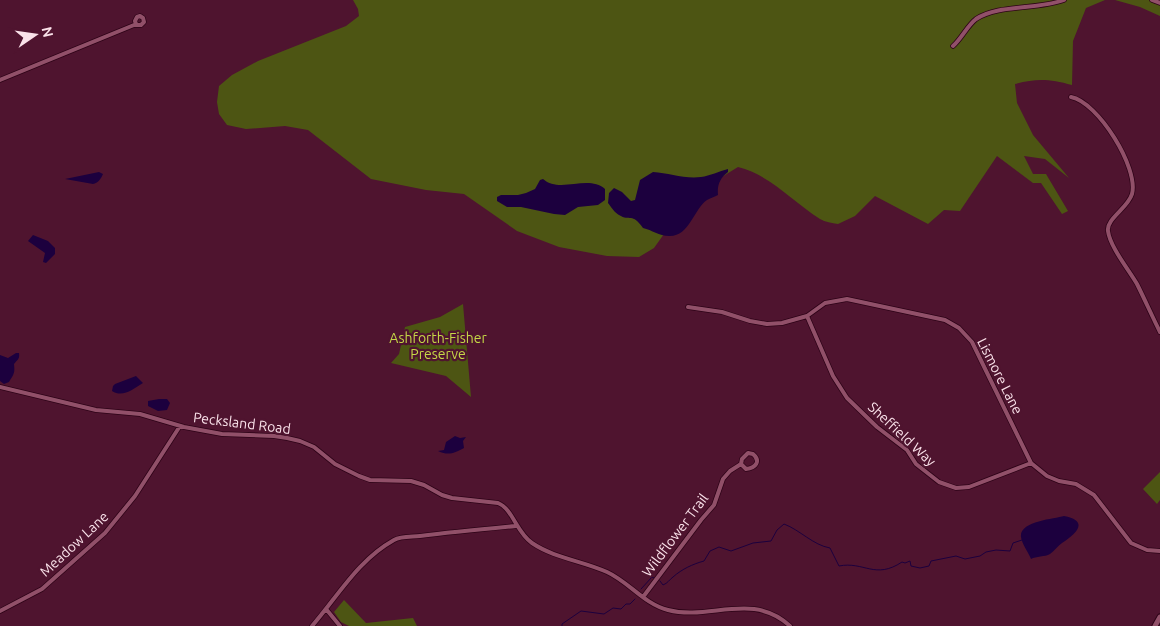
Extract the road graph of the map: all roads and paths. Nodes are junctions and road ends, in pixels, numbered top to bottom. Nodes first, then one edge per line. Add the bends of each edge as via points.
1 (1064, 0) edge
2 (1152, 0) edge
3 (1160, 3) edge
4 (136, 24) dead end
5 (953, 46) dead end
6 (0, 80) edge
7 (1071, 97) dead end
8 (688, 308) dead end
9 (807, 316) junction
10 (1160, 332) edge
11 (0, 388) edge
12 (180, 426) junction
13 (1031, 462) junction
14 (741, 464) junction
15 (516, 526) junction
16 (1160, 551) edge
17 (643, 597) junction
18 (326, 609) junction
19 (0, 611) edge
20 (1160, 617) edge
21 (312, 626) edge
22 (340, 626) edge
23 (790, 626) edge
24 (1155, 626) edge

1 - 5 street via 984,15 973,22
2 - 3 street
4 - 6 street
7 - 10 street via 1098,114 1124,156 1132,180 1132,196 1109,223 1108,232
8 - 9 street, Lismore Lane via 722,312 767,324
9 - 13 street, Lismore Lane via 825,303 847,299 945,320 959,328 972,342
9 - 13 street, Sheffield Way via 833,376 847,398 939,482 956,488 969,487
11 - 12 street, Pecksland Road via 96,410 140,414
12 - 15 street, Pecksland Road via 222,434 274,436 300,441 314,447 335,464 370,480 411,481 452,498 498,503 508,510
12 - 19 street, Meadow Lane via 135,496 105,533 42,589
13 - 16 street, Lismore Lane via 1047,476 1076,484 1094,495 1131,542 1147,550
14 - 14 street, Wildflower Trail via 749,469 756,465 757,459 748,453
14 - 17 street, Wildflower Trail via 723,479 714,505
15 - 17 street, Pecksland Road via 532,543 608,572
15 - 18 street via 396,539 352,575
17 - 23 street, Pecksland Road via 657,606 682,612 758,609 782,618
18 - 21 street
18 - 22 street
20 - 24 street

